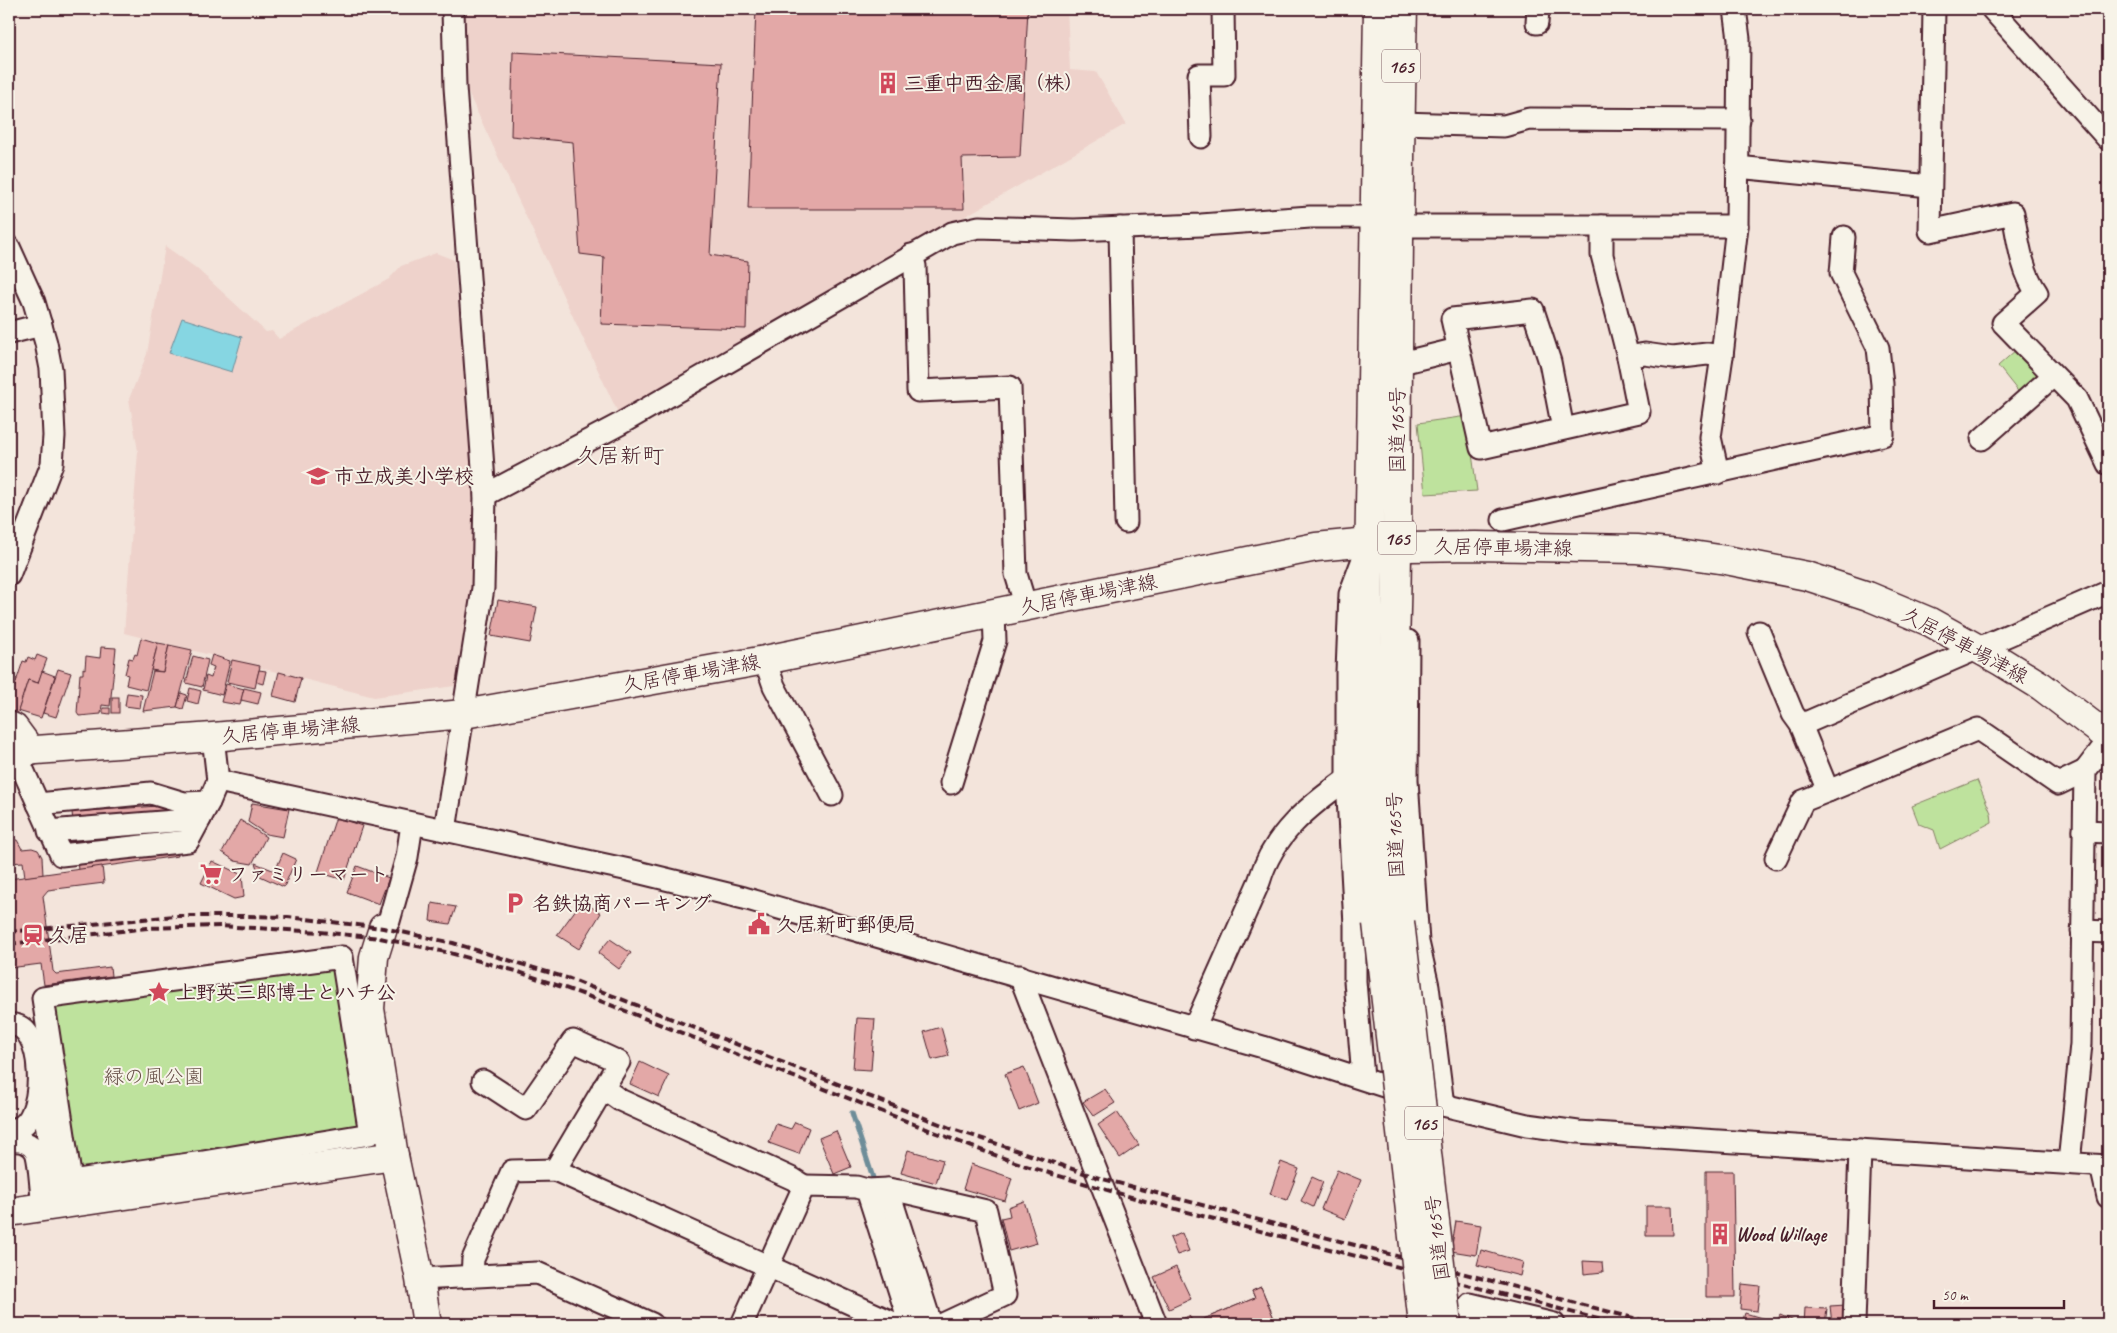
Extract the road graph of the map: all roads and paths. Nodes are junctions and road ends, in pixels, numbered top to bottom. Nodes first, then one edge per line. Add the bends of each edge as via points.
1 (453, 9) edge
2 (1223, 9) edge
3 (1378, 9) edge
4 (1403, 9) edge
5 (1735, 9) edge
6 (1934, 9) edge
7 (1992, 9) edge
8 (1739, 120) junction
9 (1400, 123) junction
10 (1200, 136) dead end
11 (2108, 139) edge
12 (1737, 167) junction
13 (1930, 186) junction
14 (1387, 221) junction
15 (1602, 226) junction
16 (1737, 226) junction
17 (1120, 228) junction
18 (1844, 237) dead end
19 (9, 247) edge
20 (912, 255) junction
21 (41, 324) junction
22 (9, 334) edge
23 (1458, 349) junction
24 (1399, 353) junction
25 (1722, 356) junction
26 (1628, 357) junction
27 (2053, 376) junction
28 (1563, 429) junction
29 (1982, 439) dead end
30 (2106, 453) edge
31 (1718, 473) junction
32 (485, 495) junction
33 (1503, 520) dead end
34 (1126, 522) dead end
35 (1369, 542) junction
36 (1403, 545) junction
37 (9, 575) edge
38 (2108, 592) edge
39 (1026, 607) junction
40 (994, 612) junction
41 (1759, 632) dead end
42 (1979, 648) junction
43 (765, 660) junction
44 (464, 714) junction
45 (1802, 725) junction
46 (214, 737) junction
47 (2108, 737) edge
48 (2108, 742) edge
49 (16, 745) edge
50 (2085, 771) junction
51 (1347, 779) junction
52 (218, 781) junction
53 (951, 784) dead end
54 (1828, 791) junction
55 (832, 795) dead end
56 (38, 804) junction
57 (205, 811) junction
58 (412, 824) junction
59 (445, 830) junction
60 (2084, 830) junction
61 (2108, 832) edge
62 (1776, 858) dead end
63 (1389, 923) junction
64 (383, 928) joint
65 (2082, 931) junction
66 (2108, 932) edge
67 (1020, 976) junction
68 (43, 998) joint
69 (9, 1025) edge
70 (1194, 1028) junction
71 (38, 1068) junction
72 (1363, 1078) junction
73 (483, 1081) dead end
74 (603, 1088) junction
75 (1443, 1105) junction
76 (9, 1129) edge
77 (9, 1141) edge
78 (1860, 1150) junction
79 (394, 1156) junction
80 (2069, 1163) junction
81 (2105, 1166) edge
82 (555, 1170) junction
83 (804, 1186) junction
84 (877, 1190) junction
85 (2108, 1197) edge
86 (51, 1206) junction
87 (9, 1212) edge
88 (768, 1267) junction
89 (472, 1276) junction
90 (420, 1279) junction
91 (641, 1322) edge
92 (428, 1324) edge
93 (742, 1324) edge
94 (896, 1324) edge
95 (910, 1324) edge
96 (931, 1324) edge
97 (943, 1324) edge
98 (1156, 1324) edge
99 (1423, 1324) edge
100 (1448, 1324) edge
101 (1473, 1324) edge
102 (1554, 1324) edge
103 (1854, 1324) edge

1 - 32 street via 456,106
2 - 10 street via 1224,75 1199,75
3 - 14 main road, 国道165号 / 165
4 - 9 main road, 国道165号 / 165
5 - 8 street via 1739,39
6 - 13 street
7 - 11 street
8 - 9 street via 1529,119 1504,126
8 - 12 street
9 - 14 main road, 国道165号 / 165
12 - 13 street
12 - 16 street
13 - 27 street via 1930,231 2013,212 2025,272 2037,293 2003,323
14 - 15 street
14 - 17 street via 1310,217
14 - 24 main road, 国道165号 / 165
14 - 35 main road, 国道165号 / 165
15 - 16 street
15 - 26 street via 1602,255
16 - 25 street
17 - 20 street via 979,227 952,233
17 - 34 street
18 - 31 street via 1842,273 1878,348 1883,435
19 - 21 street
20 - 32 street via 620,424
20 - 39 street via 915,266 918,391 1010,387 1016,574
21 - 22 street
21 - 37 street via 51,369 52,464
23 - 24 street
23 - 28 street via 1481,448
23 - 28 street via 1452,318 1534,310 1550,362
24 - 36 main road, 国道165号 / 165
25 - 26 street via 1707,354 1673,358 1646,354
25 - 31 street via 1710,437
26 - 28 street via 1639,412
27 - 29 street
27 - 30 street via 2077,399
31 - 33 street
32 - 44 street via 482,588
35 - 36 main road, 久居停車場津線
35 - 39 main road, 久居停車場津線 via 1316,548
35 - 51 street, 国道165号 / 165 via 1350,594
35 - 63 main road, 国道165号 / 165 via 1368,840
36 - 42 main road, 久居停車場津線 via 1637,549 1726,560 1806,576 1868,596 1930,622
36 - 63 main road, 国道165号 / 165
36 - 75 street, 国道165号 / 165 via 1407,780 1418,942 1428,986
38 - 42 street
39 - 40 main road, 久居停車場津線
40 - 43 main road, 久居停車場津線
40 - 53 street via 995,641
41 - 45 street via 1793,714
42 - 45 street
42 - 47 main road, 久居停車場津線 via 2041,686
43 - 44 main road, 久居停車場津線
43 - 55 street via 774,686
44 - 46 main road, 久居停車場津線
44 - 59 street
45 - 54 street
46 - 49 main road, 久居停車場津線
46 - 52 street
48 - 50 street
49 - 56 street
50 - 54 street via 2058,784 1978,729
50 - 60 street
51 - 70 street via 1301,814 1265,862
51 - 72 street, 国道165号 / 165 via 1355,981
52 - 57 street
52 - 58 street
54 - 62 street via 1803,801
56 - 57 street via 151,793
56 - 57 street via 61,855 188,841
58 - 59 street
58 - 64 street via 407,857 389,921
59 - 67 street via 744,898
60 - 61 street
60 - 65 street
63 - 99 main road, 国道165号 / 165, bridge
63 - 100 main road, 国道165号 / 165, bridge
64 - 79 main road via 374,957 370,1009
65 - 66 street
65 - 80 street via 2080,1044
67 - 70 street
67 - 98 street
68 - 68 street via 71,1181 370,1134 342,957
69 - 71 street via 24,1029 36,1053
70 - 72 street
71 - 76 street via 35,1112 20,1127
71 - 86 street
72 - 75 street
73 - 74 street via 526,1108 573,1041 619,1062
74 - 82 street
74 - 83 street via 620,1100
75 - 78 street via 1527,1125 1578,1132
77 - 86 street via 19,1140 36,1152
78 - 80 street
78 - 103 street
79 - 86 main road
79 - 90 main road
80 - 81 street
81 - 85 street
82 - 88 street
82 - 89 street via 512,1171 472,1259
83 - 84 street
83 - 88 street
84 - 95 street
84 - 96 street
84 - 97 street via 986,1212 1005,1295
86 - 87 main road
88 - 93 street
88 - 94 street
89 - 90 street
89 - 91 street via 537,1273
90 - 92 main road
101 - 102 street via 1470,1304

